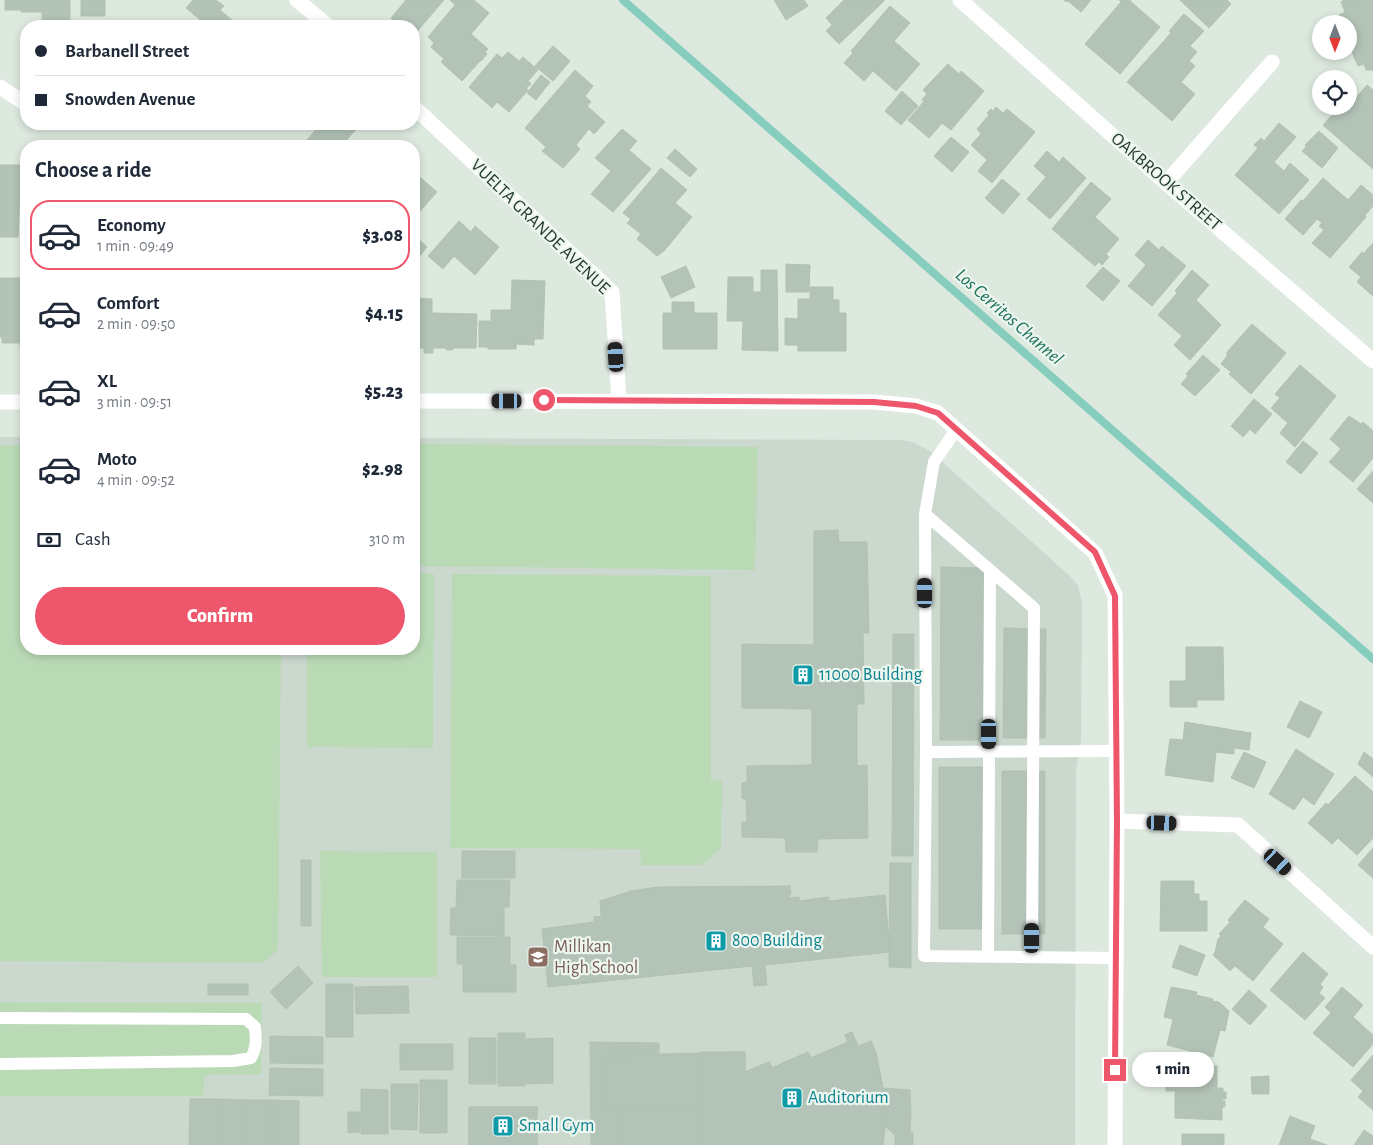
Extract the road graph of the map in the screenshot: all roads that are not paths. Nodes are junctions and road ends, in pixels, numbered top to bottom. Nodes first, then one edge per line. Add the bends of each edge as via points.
1 (296, 0) edge
2 (960, 0) edge
3 (321, 20) edge
4 (1272, 62) dead end
5 (0, 87) edge
6 (20, 100) edge
7 (420, 112) edge
8 (1166, 183) junction
9 (1373, 361) edge
10 (619, 400) junction
11 (420, 401) edge
12 (0, 402) edge
13 (20, 402) edge
14 (956, 430) junction
15 (924, 514) junction
16 (990, 570) junction
17 (1033, 751) junction
18 (1116, 751) junction
19 (926, 752) junction
20 (989, 752) junction
21 (1117, 821) junction
22 (1373, 947) edge
23 (988, 956) junction
24 (1032, 957) junction
25 (1116, 958) junction
26 (0, 1018) edge
27 (0, 1064) edge
28 (1115, 1145) edge

1 - 3 street
2 - 8 street, OAKBROOK STREET
4 - 8 street
5 - 6 street
7 - 10 street, VUELTA GRANDE AVENUE via 612,292
8 - 9 street, OAKBROOK STREET
10 - 11 street
10 - 14 street via 874,402 916,406 938,413
12 - 13 street
14 - 15 lane via 934,462
14 - 18 street via 1095,552 1115,596
15 - 16 lane
15 - 19 lane
16 - 17 lane via 1034,608
16 - 20 lane
17 - 18 lane
17 - 20 lane
17 - 24 lane
18 - 21 street
19 - 20 lane
19 - 23 lane via 924,956
20 - 23 lane
21 - 22 street via 1238,825
21 - 25 street
23 - 24 lane
24 - 25 lane
25 - 28 street
26 - 27 lane via 246,1019 255,1027 256,1048 251,1058 233,1061

